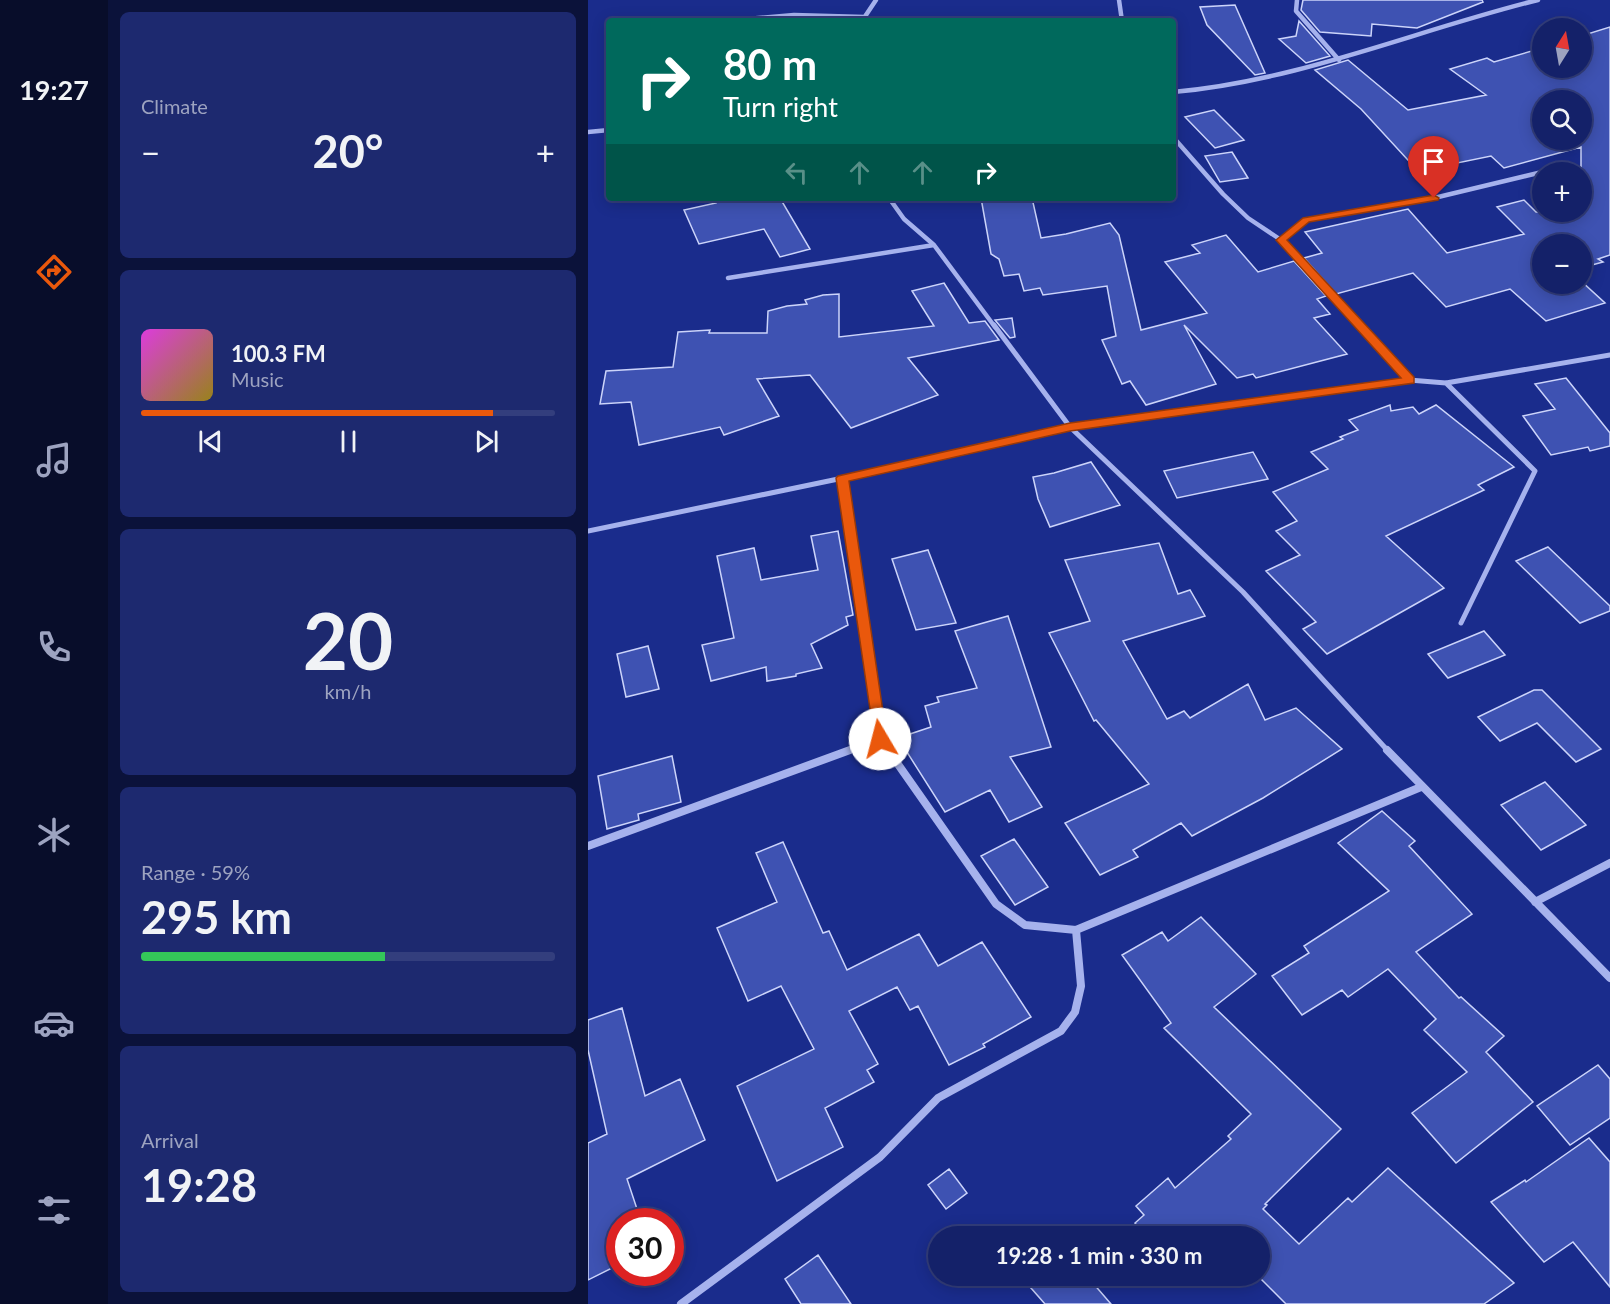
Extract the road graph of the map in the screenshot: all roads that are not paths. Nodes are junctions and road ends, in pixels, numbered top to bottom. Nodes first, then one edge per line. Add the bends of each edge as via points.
1 (876, 0) edge
2 (1119, 0) edge
3 (1298, 0) edge
4 (1538, 0) edge
5 (748, 18) edge
6 (855, 18) edge
7 (864, 18) edge
8 (1122, 18) edge
9 (1339, 60) junction
10 (1176, 92) edge
11 (606, 130) edge
12 (588, 132) edge
13 (1176, 140) edge
14 (1532, 174) edge
15 (891, 201) edge
16 (1281, 240) junction
17 (934, 245) junction
18 (728, 278) dead end
19 (1610, 355) edge
20 (1410, 380) junction
21 (1446, 383) junction
22 (1070, 427) junction
23 (843, 478) junction
24 (588, 531) edge
25 (1461, 623) dead end
26 (880, 739) junction
27 (1421, 787) junction
28 (588, 846) edge
29 (1610, 863) edge
30 (1535, 902) junction
31 (1076, 930) junction
32 (1610, 978) edge
33 (681, 1304) edge

1 - 7 street
2 - 8 street
3 - 9 street via 1296,11
4 - 9 street
5 - 6 street via 825,14
9 - 10 street via 1209,91
11 - 12 street
13 - 16 street via 1248,218
14 - 16 street via 1434,198 1306,220
15 - 17 street via 904,219
16 - 20 street
17 - 18 street
17 - 22 street
19 - 21 street
20 - 21 street
20 - 22 street
21 - 25 street via 1535,471
22 - 23 street
22 - 27 street via 1243,592
23 - 24 street
23 - 26 street
26 - 28 street
26 - 31 street via 996,904 1025,926
27 - 30 street
27 - 31 street
29 - 30 street
30 - 32 street
31 - 33 street via 1081,986 1075,1011 1061,1031 938,1098 880,1157

